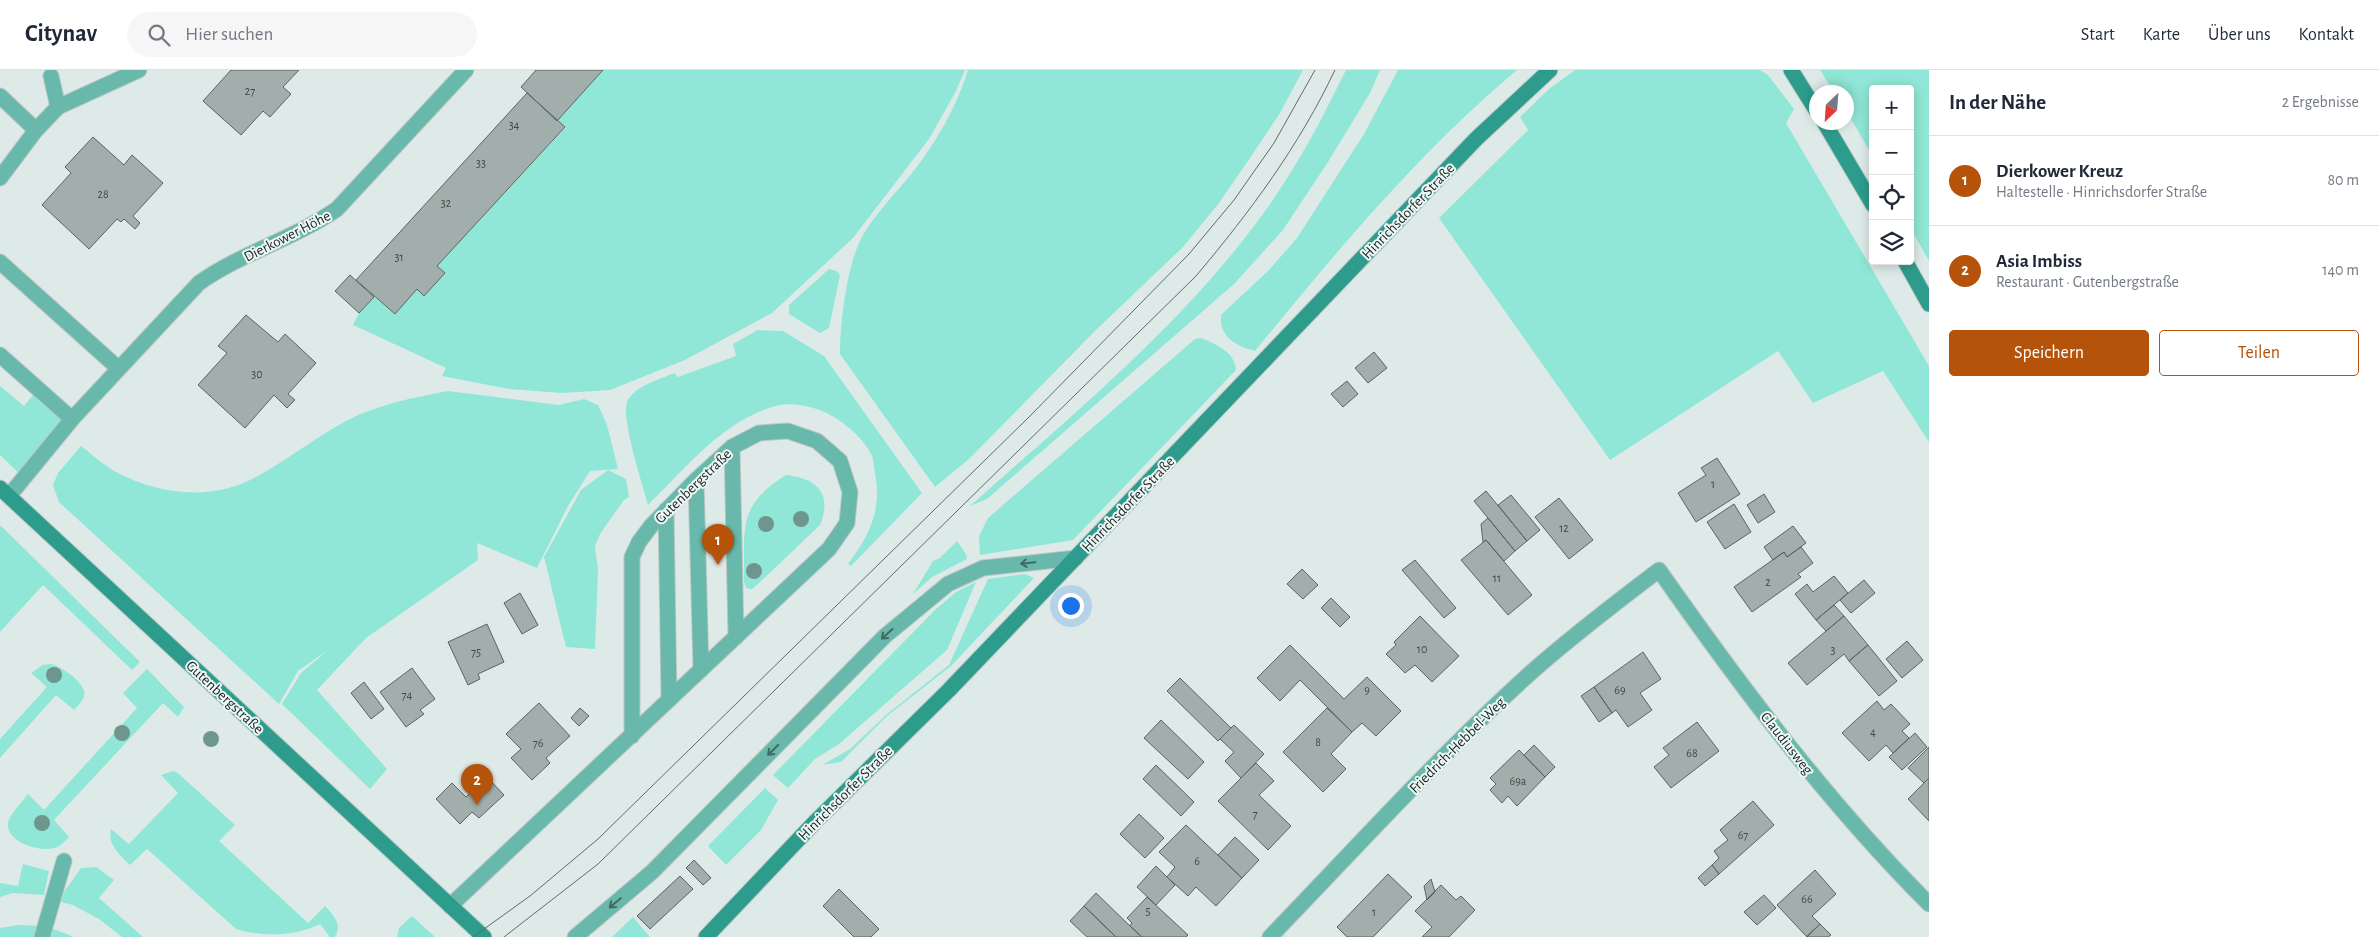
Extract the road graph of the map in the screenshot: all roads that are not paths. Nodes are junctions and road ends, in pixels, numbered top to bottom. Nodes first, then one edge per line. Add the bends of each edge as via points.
1 (139, 70) edge
2 (466, 70) edge
3 (1550, 70) edge
4 (1791, 70) edge
5 (51, 76) dead end
6 (0, 96) edge
7 (1809, 99) edge
8 (58, 107) junction
9 (36, 130) junction
10 (1829, 130) edge
11 (0, 178) edge
12 (1869, 198) edge
13 (0, 262) edge
14 (1907, 265) edge
15 (1929, 304) edge
16 (0, 355) edge
17 (118, 368) junction
18 (72, 419) junction
19 (732, 447) junction
20 (696, 480) junction
21 (4, 492) edge
22 (666, 510) junction
23 (1076, 558) junction
24 (1659, 570) joint
25 (736, 637) junction
26 (701, 670) junction
27 (669, 700) junction
28 (632, 736) junction
29 (64, 861) dead end
30 (1929, 904) edge
31 (450, 906) junction
32 (1273, 936) edge
33 (42, 937) edge
34 (484, 937) edge
35 (575, 937) edge
36 (706, 937) edge

1 - 8 street
2 - 17 street, Dierkower Höhe via 337,209 270,247 219,268 199,283
3 - 23 street, Hinrichsdorfer Straße via 1476,139
4 - 7 street
5 - 8 street
6 - 9 street
8 - 9 street
9 - 11 street
10 - 12 street
13 - 17 street
14 - 15 street
16 - 18 street
17 - 18 street, Dierkower Höhe
18 - 21 street, Dierkower Höhe
19 - 20 street, Gutenbergstraße
19 - 25 street
19 - 25 street, Gutenbergstraße via 758,433 788,432 817,441 840,461 850,492 847,523 829,549
20 - 22 street, Gutenbergstraße
20 - 26 street
21 - 31 street, Gutenbergstraße
22 - 27 street
22 - 28 street, Gutenbergstraße via 639,542 632,558
23 -> 35 street via 983,568 948,584 885,636 652,872
23 - 36 street, Hinrichsdorfer Straße
24 - 30 street, Claudiusweg via 1747,692 1821,786
24 - 32 street, Friedrich-Hebbel-Weg via 1604,611 1526,677 1428,772
25 - 26 street, Gutenbergstraße
26 - 27 street, Gutenbergstraße
27 - 28 street, Gutenbergstraße
28 - 31 street, Gutenbergstraße
29 - 33 street
31 - 34 street, Gutenbergstraße

